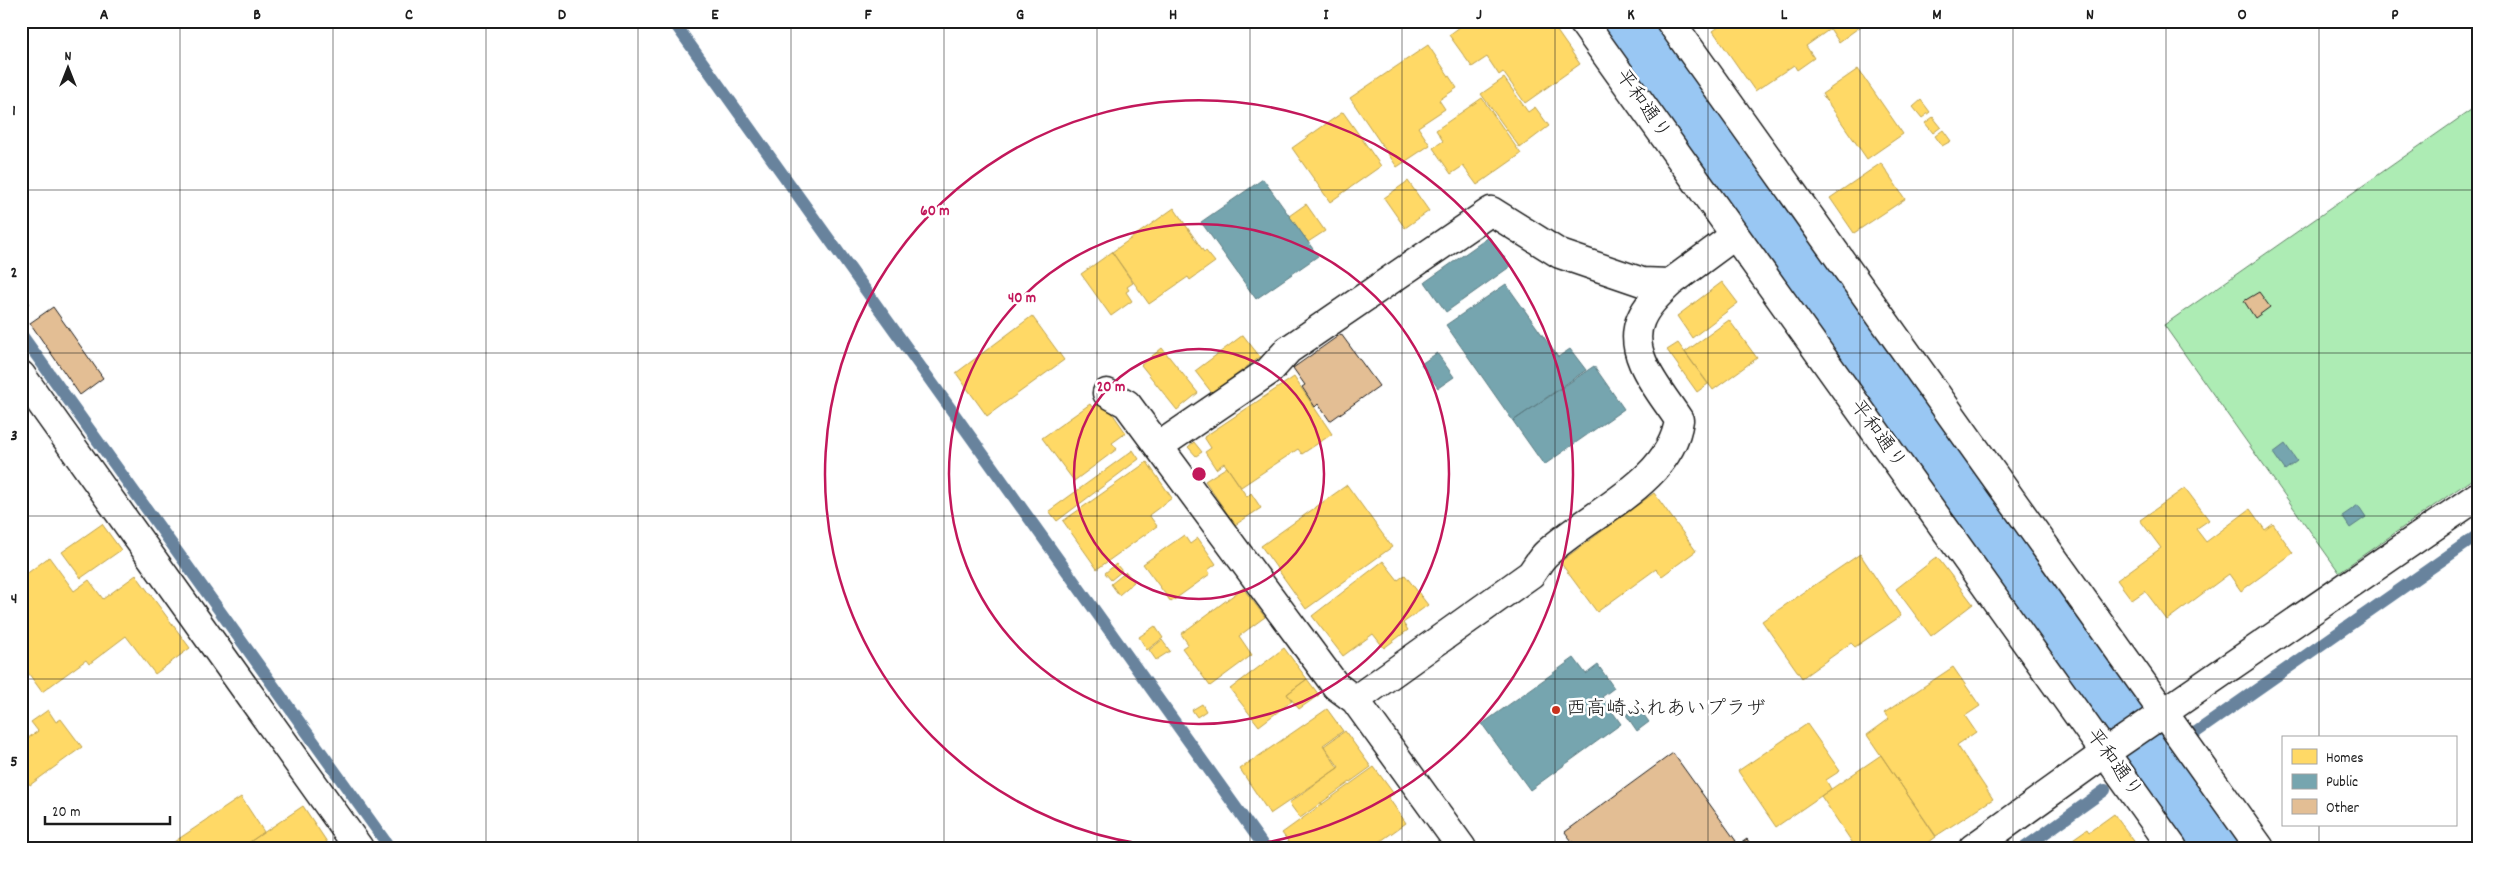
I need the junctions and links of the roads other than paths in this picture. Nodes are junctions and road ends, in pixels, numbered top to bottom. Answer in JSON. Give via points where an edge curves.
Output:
{"nodes":[{"id":1,"x":1582,"y":21,"type":"edge"},
{"id":2,"x":1670,"y":21,"type":"edge"},
{"id":3,"x":1735,"y":236,"type":"junction"},
{"id":4,"x":1670,"y":283,"type":"junction"},
{"id":5,"x":21,"y":375,"type":"edge"},
{"id":6,"x":1107,"y":393,"type":"dead end"},
{"id":7,"x":1160,"y":446,"type":"junction"},
{"id":8,"x":2478,"y":496,"type":"edge"},
{"id":9,"x":1355,"y":700,"type":"junction"},
{"id":10,"x":2172,"y":729,"type":"junction"},
{"id":11,"x":2111,"y":749,"type":"junction"},
{"id":12,"x":359,"y":848,"type":"edge"},
{"id":13,"x":1462,"y":848,"type":"edge"},
{"id":14,"x":1974,"y":848,"type":"edge"},
{"id":15,"x":2173,"y":848,"type":"edge"},
{"id":16,"x":2260,"y":848,"type":"edge"}],
"edges":[{"from":1,"to":3,"type":"street","name":"平和通り"},
{"from":2,"to":10,"type":"street"},
{"from":3,"to":4,"type":"street"},
{"from":3,"to":11,"type":"street","name":"平和通り"},
{"from":4,"to":7,"type":"street","via":[[1642,282],[1560,254],[1491,211],[1288,350],[1270,371]]},
{"from":4,"to":9,"type":"street","via":[[1640,320],[1637,341],[1641,362],[1679,420],[1677,438],[1663,457],[1639,485],[1546,553],[1531,574]]},
{"from":5,"to":12,"type":"street"},
{"from":6,"to":7,"type":"street","via":[[1127,404]]},
{"from":7,"to":9,"type":"street","via":[[1336,686]]},
{"from":8,"to":10,"type":"street"},
{"from":9,"to":13,"type":"street"},
{"from":10,"to":11,"type":"street"},
{"from":10,"to":16,"type":"street"},
{"from":11,"to":14,"type":"street"},
{"from":11,"to":15,"type":"street","name":"平和通り"}]}
